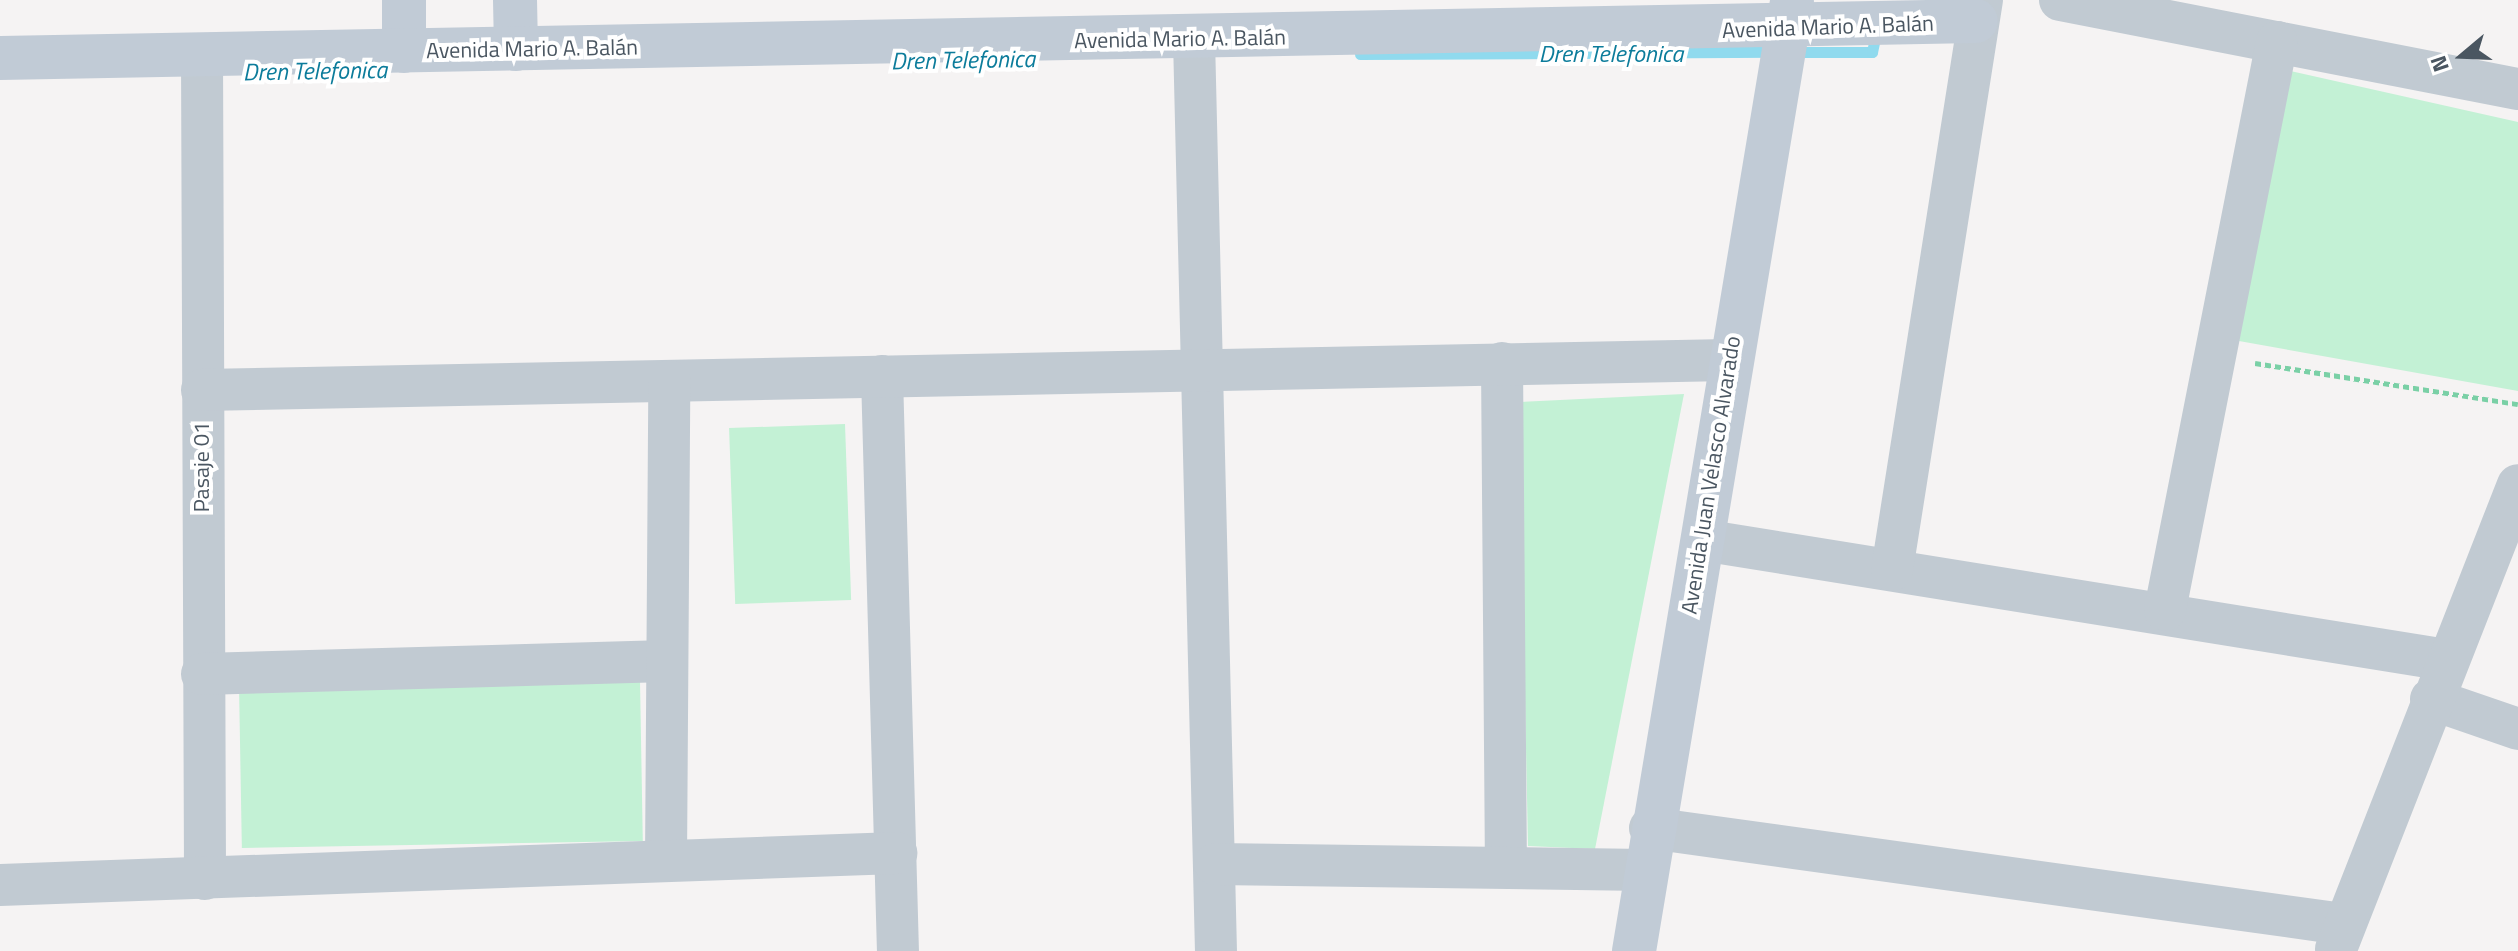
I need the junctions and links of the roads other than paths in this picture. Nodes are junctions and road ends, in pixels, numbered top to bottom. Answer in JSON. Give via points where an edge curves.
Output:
{"nodes":[{"id":1,"x":404,"y":0,"type":"edge"},
{"id":2,"x":515,"y":0,"type":"edge"},
{"id":3,"x":2060,"y":0,"type":"edge"},
{"id":4,"x":1979,"y":10,"type":"edge"},
{"id":5,"x":1790,"y":15,"type":"edge"},
{"id":6,"x":1194,"y":39,"type":"junction"},
{"id":7,"x":2277,"y":42,"type":"junction"},
{"id":8,"x":516,"y":49,"type":"junction"},
{"id":9,"x":404,"y":51,"type":"junction"},
{"id":10,"x":202,"y":54,"type":"junction"},
{"id":11,"x":0,"y":58,"type":"edge"},
{"id":12,"x":2518,"y":89,"type":"edge"},
{"id":13,"x":1729,"y":360,"type":"junction"},
{"id":14,"x":1502,"y":363,"type":"junction"},
{"id":15,"x":1203,"y":366,"type":"junction"},
{"id":16,"x":882,"y":376,"type":"junction"},
{"id":17,"x":669,"y":381,"type":"junction"},
{"id":18,"x":202,"y":390,"type":"junction"},
{"id":19,"x":2518,"y":485,"type":"edge"},
{"id":20,"x":1702,"y":540,"type":"junction"},
{"id":21,"x":1892,"y":570,"type":"junction"},
{"id":22,"x":2165,"y":610,"type":"junction"},
{"id":23,"x":2446,"y":660,"type":"junction"},
{"id":24,"x":667,"y":661,"type":"junction"},
{"id":25,"x":202,"y":674,"type":"junction"},
{"id":26,"x":2431,"y":699,"type":"junction"},
{"id":27,"x":2518,"y":729,"type":"edge"},
{"id":28,"x":1648,"y":849,"type":"junction"},
{"id":29,"x":896,"y":853,"type":"junction"},
{"id":30,"x":666,"y":861,"type":"junction"},
{"id":31,"x":1215,"y":864,"type":"junction"},
{"id":32,"x":1506,"y":867,"type":"junction"},
{"id":33,"x":205,"y":879,"type":"junction"},
{"id":34,"x":0,"y":885,"type":"edge"},
{"id":35,"x":2340,"y":937,"type":"edge"},
{"id":36,"x":898,"y":951,"type":"edge"},
{"id":37,"x":1216,"y":951,"type":"edge"},
{"id":38,"x":1634,"y":951,"type":"edge"}],
"edges":[{"from":1,"to":9,"type":"street"},
{"from":2,"to":8,"type":"street"},
{"from":3,"to":7,"type":"street"},
{"from":4,"to":5,"type":"street","name":"Avenida Mario A. Balán"},
{"from":4,"to":21,"type":"street"},
{"from":5,"to":6,"type":"street","name":"Avenida Mario A. Balán"},
{"from":5,"to":13,"type":"street","name":"Avenida Juan Velasco Alvarado"},
{"from":6,"to":8,"type":"street","name":"Avenida Mario A. Balán"},
{"from":6,"to":15,"type":"street"},
{"from":7,"to":12,"type":"street"},
{"from":7,"to":22,"type":"street"},
{"from":8,"to":9,"type":"street","name":"Avenida Mario A. Balán"},
{"from":9,"to":10,"type":"street","name":"Avenida Mario A. Balán"},
{"from":10,"to":11,"type":"street","name":"Avenida Mario A. Balán"},
{"from":10,"to":18,"type":"street","name":"Pasaje 01"},
{"from":13,"to":14,"type":"street"},
{"from":13,"to":20,"type":"street","name":"Avenida Juan Velasco Alvarado"},
{"from":14,"to":15,"type":"street"},
{"from":14,"to":32,"type":"street"},
{"from":15,"to":16,"type":"street"},
{"from":15,"to":31,"type":"street"},
{"from":16,"to":17,"type":"street"},
{"from":16,"to":29,"type":"street"},
{"from":17,"to":18,"type":"street"},
{"from":17,"to":24,"type":"street"},
{"from":18,"to":25,"type":"street","name":"Pasaje 01"},
{"from":19,"to":23,"type":"street"},
{"from":20,"to":21,"type":"street"},
{"from":20,"to":28,"type":"street","name":"Avenida Juan Velasco Alvarado"},
{"from":21,"to":22,"type":"street"},
{"from":22,"to":23,"type":"street"},
{"from":23,"to":26,"type":"street"},
{"from":24,"to":25,"type":"street"},
{"from":24,"to":30,"type":"street"},
{"from":25,"to":33,"type":"street","name":"Pasaje 01"},
{"from":26,"to":27,"type":"street"},
{"from":26,"to":35,"type":"street"},
{"from":28,"to":32,"type":"street"},
{"from":28,"to":35,"type":"street"},
{"from":28,"to":38,"type":"street","name":"Avenida Juan Velasco Alvarado"},
{"from":29,"to":30,"type":"street"},
{"from":29,"to":36,"type":"street"},
{"from":30,"to":33,"type":"street"},
{"from":31,"to":32,"type":"street"},
{"from":31,"to":37,"type":"street"},
{"from":33,"to":34,"type":"street"}]}
